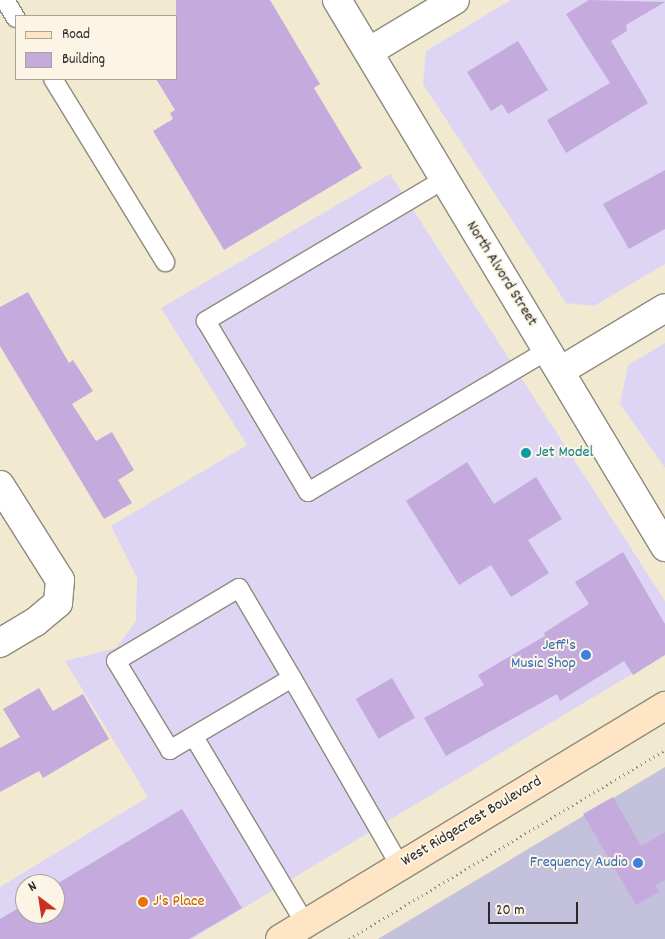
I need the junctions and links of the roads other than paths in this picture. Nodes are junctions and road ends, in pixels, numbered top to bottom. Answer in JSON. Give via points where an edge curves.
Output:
{"nodes":[{"id":1,"x":5,"y":0,"type":"edge"},
{"id":2,"x":337,"y":0,"type":"edge"},
{"id":3,"x":455,"y":0,"type":"edge"},
{"id":4,"x":15,"y":16,"type":"edge"},
{"id":5,"x":370,"y":51,"type":"junction"},
{"id":6,"x":54,"y":80,"type":"edge"},
{"id":7,"x":443,"y":180,"type":"junction"},
{"id":8,"x":165,"y":262,"type":"dead end"},
{"id":9,"x":665,"y":308,"type":"edge"},
{"id":10,"x":554,"y":361,"type":"junction"},
{"id":11,"x":0,"y":485,"type":"edge"},
{"id":12,"x":665,"y":547,"type":"edge"},
{"id":13,"x":0,"y":643,"type":"edge"},
{"id":14,"x":292,"y":678,"type":"junction"},
{"id":15,"x":665,"y":706,"type":"edge"},
{"id":16,"x":194,"y":736,"type":"junction"},
{"id":17,"x":400,"y":866,"type":"junction"},
{"id":18,"x":305,"y":923,"type":"junction"},
{"id":19,"x":280,"y":939,"type":"edge"}],
"edges":[{"from":1,"to":4,"type":"lane"},
{"from":2,"to":5,"type":"street","name":"North Alvord Street"},
{"from":3,"to":5,"type":"street"},
{"from":5,"to":7,"type":"street","name":"North Alvord Street"},
{"from":6,"to":8,"type":"lane"},
{"from":7,"to":10,"type":"street","name":"North Alvord Street"},
{"from":7,"to":10,"type":"lane","via":[[206,321],[308,492]]},
{"from":9,"to":10,"type":"street"},
{"from":10,"to":12,"type":"street","name":"North Alvord Street"},
{"from":11,"to":13,"type":"street","via":[[60,580],[58,603],[35,622]]},
{"from":14,"to":16,"type":"lane"},
{"from":14,"to":16,"type":"lane","via":[[239,588],[116,661],[170,750]]},
{"from":14,"to":17,"type":"lane"},
{"from":15,"to":17,"type":"main road","name":"West Ridgecrest Boulevard"},
{"from":16,"to":18,"type":"lane"},
{"from":17,"to":18,"type":"main road","name":"West Ridgecrest Boulevard"},
{"from":18,"to":19,"type":"main road","name":"West Ridgecrest Boulevard"}]}
